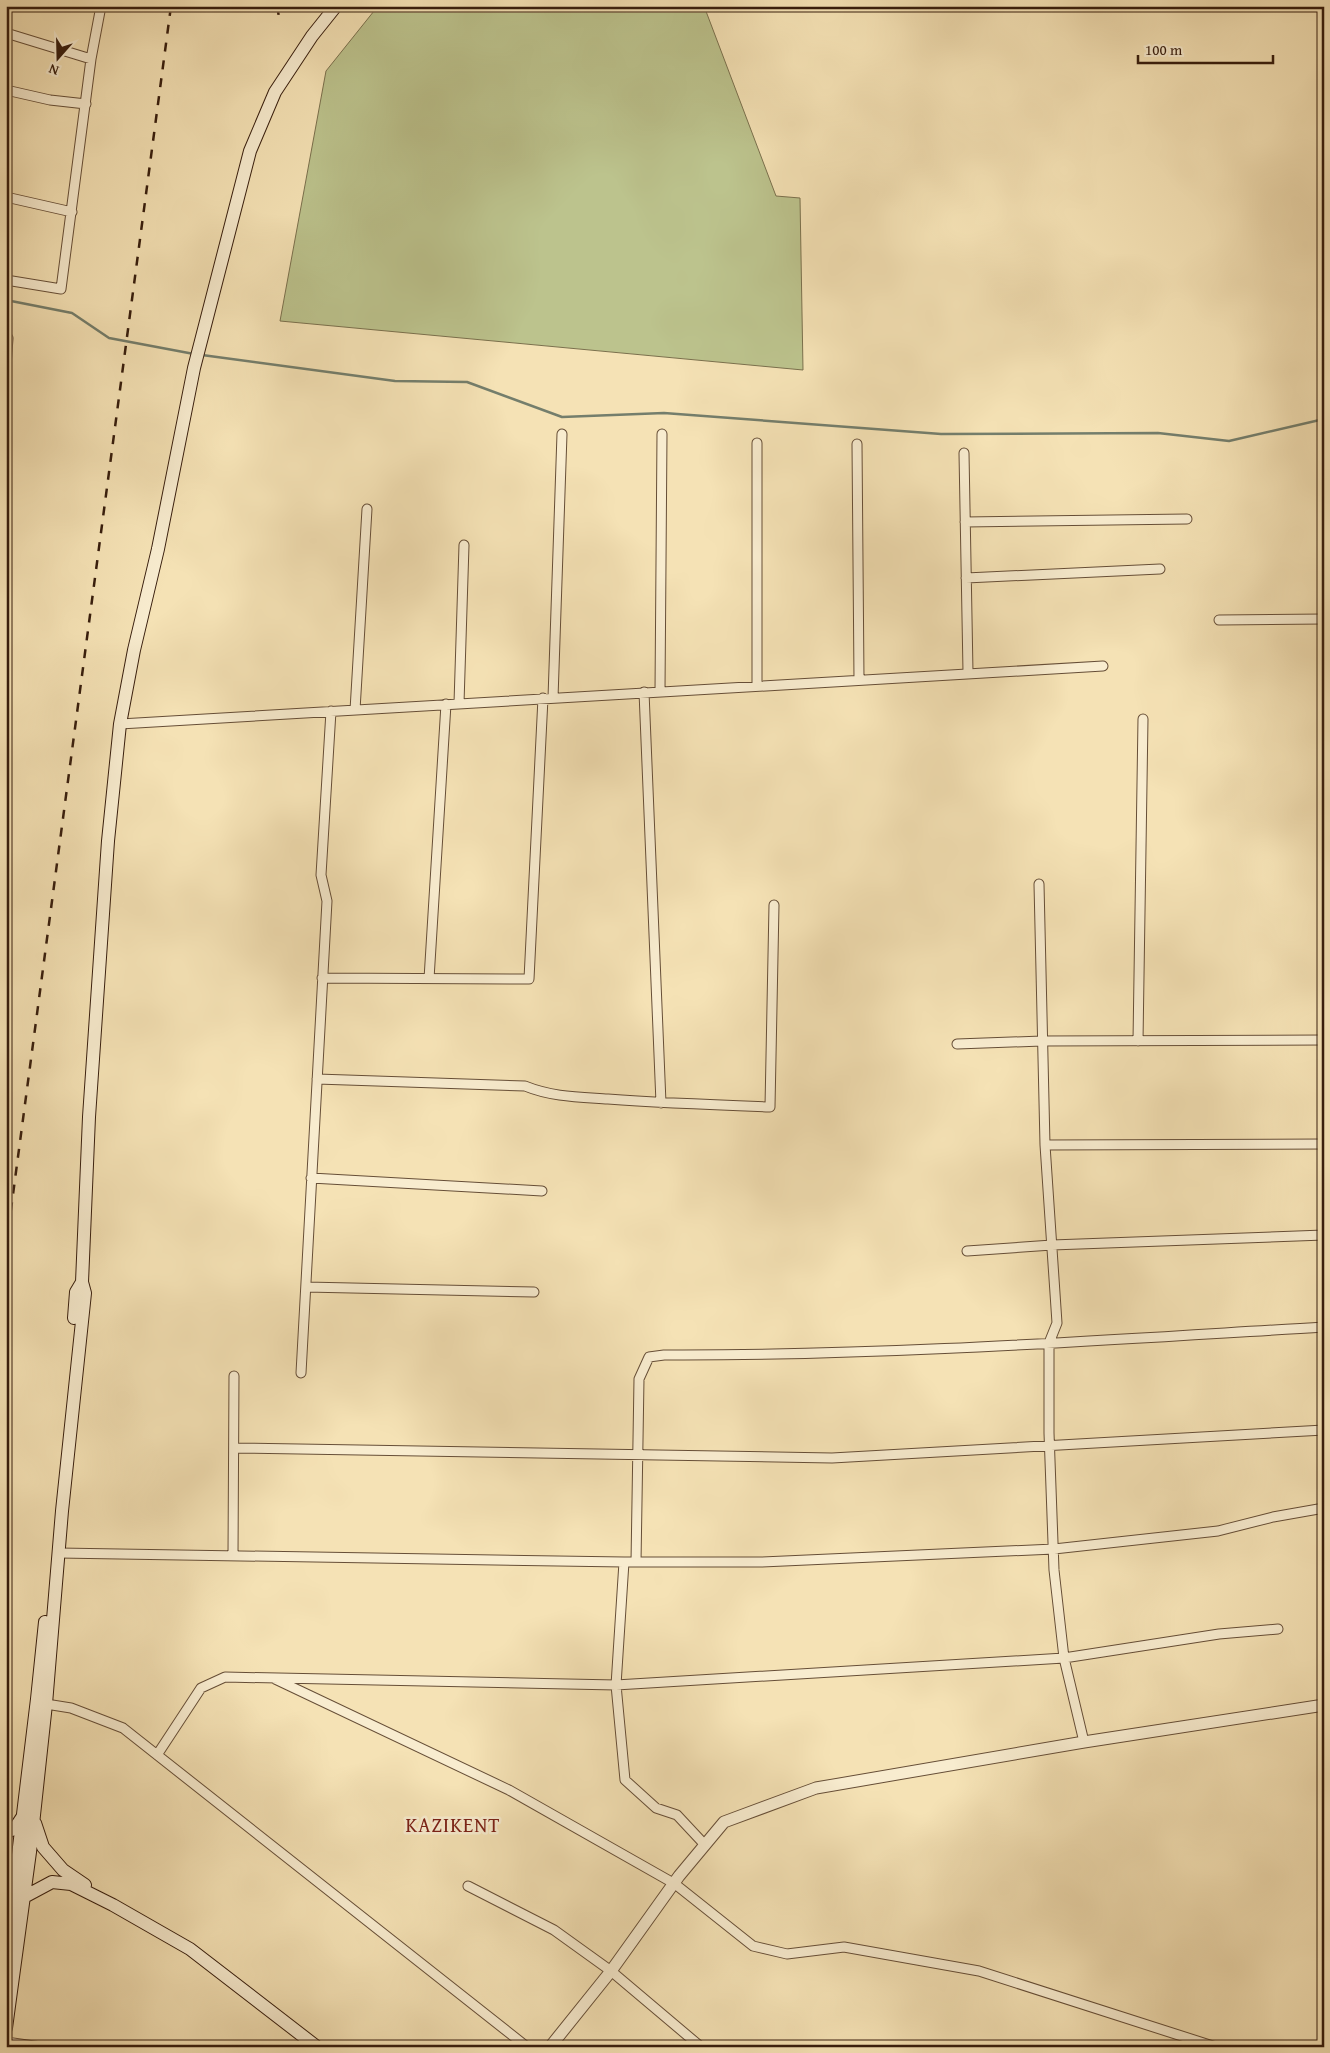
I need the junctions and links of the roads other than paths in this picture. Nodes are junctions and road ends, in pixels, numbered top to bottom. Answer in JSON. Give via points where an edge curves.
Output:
{"nodes":[{"id":1,"x":101,"y":6,"type":"edge"},
{"id":2,"x":336,"y":6,"type":"edge"},
{"id":3,"x":6,"y":33,"type":"edge"},
{"id":4,"x":91,"y":59,"type":"junction"},
{"id":5,"x":6,"y":90,"type":"edge"},
{"id":6,"x":86,"y":104,"type":"junction"},
{"id":7,"x":6,"y":196,"type":"edge"},
{"id":8,"x":72,"y":212,"type":"junction"},
{"id":9,"x":6,"y":280,"type":"edge"},
{"id":10,"x":7,"y":336,"type":"edge"},
{"id":11,"x":6,"y":366,"type":"edge"},
{"id":12,"x":562,"y":434,"type":"dead end"},
{"id":13,"x":662,"y":434,"type":"dead end"},
{"id":14,"x":757,"y":443,"type":"dead end"},
{"id":15,"x":857,"y":444,"type":"dead end"},
{"id":16,"x":964,"y":453,"type":"dead end"},
{"id":17,"x":367,"y":509,"type":"dead end"},
{"id":18,"x":1187,"y":519,"type":"dead end"},
{"id":19,"x":965,"y":522,"type":"junction"},
{"id":20,"x":464,"y":545,"type":"dead end"},
{"id":21,"x":1160,"y":569,"type":"dead end"},
{"id":22,"x":966,"y":578,"type":"junction"},
{"id":23,"x":1324,"y":619,"type":"edge"},
{"id":24,"x":1219,"y":620,"type":"dead end"},
{"id":25,"x":1103,"y":666,"type":"dead end"},
{"id":26,"x":968,"y":672,"type":"junction"},
{"id":27,"x":860,"y":679,"type":"junction"},
{"id":28,"x":757,"y":685,"type":"junction"},
{"id":29,"x":660,"y":691,"type":"junction"},
{"id":30,"x":644,"y":692,"type":"junction"},
{"id":31,"x":548,"y":698,"type":"junction"},
{"id":32,"x":459,"y":703,"type":"junction"},
{"id":33,"x":446,"y":704,"type":"junction"},
{"id":34,"x":355,"y":710,"type":"junction"},
{"id":35,"x":331,"y":711,"type":"junction"},
{"id":36,"x":1143,"y":718,"type":"dead end"},
{"id":37,"x":120,"y":724,"type":"junction"},
{"id":38,"x":1039,"y":884,"type":"dead end"},
{"id":39,"x":774,"y":905,"type":"dead end"},
{"id":40,"x":322,"y":978,"type":"junction"},
{"id":41,"x":428,"y":979,"type":"junction"},
{"id":42,"x":1324,"y":1040,"type":"edge"},
{"id":43,"x":1042,"y":1041,"type":"junction"},
{"id":44,"x":1138,"y":1041,"type":"junction"},
{"id":45,"x":957,"y":1044,"type":"dead end"},
{"id":46,"x":316,"y":1079,"type":"junction"},
{"id":47,"x":661,"y":1103,"type":"junction"},
{"id":48,"x":1045,"y":1144,"type":"junction"},
{"id":49,"x":1324,"y":1144,"type":"edge"},
{"id":50,"x":311,"y":1178,"type":"junction"},
{"id":51,"x":542,"y":1191,"type":"dead end"},
{"id":52,"x":1324,"y":1235,"type":"edge"},
{"id":53,"x":1052,"y":1245,"type":"junction"},
{"id":54,"x":967,"y":1252,"type":"dead end"},
{"id":55,"x":82,"y":1282,"type":"junction"},
{"id":56,"x":306,"y":1287,"type":"junction"},
{"id":57,"x":534,"y":1292,"type":"dead end"},
{"id":58,"x":1324,"y":1327,"type":"edge"},
{"id":59,"x":1049,"y":1343,"type":"junction"},
{"id":60,"x":301,"y":1373,"type":"dead end"},
{"id":61,"x":234,"y":1376,"type":"dead end"},
{"id":62,"x":1324,"y":1430,"type":"edge"},
{"id":63,"x":1049,"y":1444,"type":"junction"},
{"id":64,"x":234,"y":1448,"type":"junction"},
{"id":65,"x":638,"y":1455,"type":"junction"},
{"id":66,"x":1324,"y":1508,"type":"edge"},
{"id":67,"x":1054,"y":1549,"type":"junction"},
{"id":68,"x":59,"y":1553,"type":"junction"},
{"id":69,"x":233,"y":1556,"type":"junction"},
{"id":70,"x":624,"y":1562,"type":"junction"},
{"id":71,"x":636,"y":1562,"type":"junction"},
{"id":72,"x":1278,"y":1629,"type":"dead end"},
{"id":73,"x":1064,"y":1658,"type":"junction"},
{"id":74,"x":272,"y":1677,"type":"junction"},
{"id":75,"x":616,"y":1685,"type":"junction"},
{"id":76,"x":46,"y":1704,"type":"junction"},
{"id":77,"x":1324,"y":1705,"type":"edge"},
{"id":78,"x":1084,"y":1742,"type":"junction"},
{"id":79,"x":158,"y":1755,"type":"junction"},
{"id":80,"x":29,"y":1818,"type":"junction"},
{"id":81,"x":6,"y":1833,"type":"edge"},
{"id":82,"x":705,"y":1845,"type":"junction"},
{"id":83,"x":6,"y":1864,"type":"edge"},
{"id":84,"x":16,"y":1882,"type":"junction"},
{"id":85,"x":675,"y":1884,"type":"junction"},
{"id":86,"x":468,"y":1886,"type":"dead end"},
{"id":87,"x":24,"y":1897,"type":"junction"},
{"id":88,"x":113,"y":1905,"type":"junction"},
{"id":89,"x":6,"y":1954,"type":"edge"},
{"id":90,"x":611,"y":1971,"type":"junction"},
{"id":91,"x":6,"y":2028,"type":"edge"},
{"id":92,"x":6,"y":2042,"type":"edge"},
{"id":93,"x":1212,"y":2046,"type":"edge"},
{"id":94,"x":42,"y":2047,"type":"edge"},
{"id":95,"x":317,"y":2047,"type":"edge"},
{"id":96,"x":526,"y":2047,"type":"edge"},
{"id":97,"x":550,"y":2047,"type":"edge"},
{"id":98,"x":701,"y":2047,"type":"edge"}],
"edges":[{"from":1,"to":4,"type":"street"},
{"from":2,"to":37,"type":"main road","via":[[275,92],[250,151],[194,368]]},
{"from":3,"to":4,"type":"street"},
{"from":4,"to":6,"type":"street"},
{"from":5,"to":6,"type":"street"},
{"from":6,"to":8,"type":"street"},
{"from":7,"to":8,"type":"street"},
{"from":8,"to":9,"type":"street","via":[[61,289]]},
{"from":10,"to":11,"type":"street"},
{"from":12,"to":31,"type":"street"},
{"from":13,"to":29,"type":"street"},
{"from":14,"to":28,"type":"street"},
{"from":15,"to":27,"type":"street"},
{"from":16,"to":19,"type":"street"},
{"from":17,"to":34,"type":"street"},
{"from":18,"to":19,"type":"street"},
{"from":19,"to":22,"type":"street"},
{"from":20,"to":32,"type":"street"},
{"from":21,"to":22,"type":"street"},
{"from":22,"to":26,"type":"street"},
{"from":23,"to":24,"type":"street"},
{"from":25,"to":26,"type":"street"},
{"from":26,"to":27,"type":"street"},
{"from":27,"to":28,"type":"street"},
{"from":28,"to":29,"type":"street"},
{"from":29,"to":30,"type":"street"},
{"from":30,"to":31,"type":"street"},
{"from":30,"to":47,"type":"street"},
{"from":31,"to":32,"type":"street"},
{"from":31,"to":41,"type":"street","via":[[529,979]]},
{"from":32,"to":33,"type":"street"},
{"from":33,"to":34,"type":"street"},
{"from":33,"to":41,"type":"street"},
{"from":34,"to":35,"type":"street"},
{"from":35,"to":37,"type":"street"},
{"from":35,"to":40,"type":"street","via":[[321,874],[327,901]]},
{"from":36,"to":44,"type":"street"},
{"from":37,"to":55,"type":"main road","via":[[108,841]]},
{"from":38,"to":43,"type":"street"},
{"from":39,"to":47,"type":"street","via":[[770,1106]]},
{"from":40,"to":41,"type":"street"},
{"from":40,"to":46,"type":"street"},
{"from":42,"to":44,"type":"street"},
{"from":43,"to":44,"type":"street"},
{"from":43,"to":45,"type":"street"},
{"from":43,"to":48,"type":"street"},
{"from":46,"to":47,"type":"street","via":[[525,1086],[542,1093]]},
{"from":46,"to":50,"type":"street"},
{"from":48,"to":49,"type":"street"},
{"from":48,"to":53,"type":"street"},
{"from":50,"to":51,"type":"street"},
{"from":50,"to":56,"type":"street"},
{"from":52,"to":53,"type":"street"},
{"from":53,"to":54,"type":"street"},
{"from":53,"to":59,"type":"street","via":[[1057,1324]]},
{"from":55,"to":68,"type":"main road","via":[[85,1293]]},
{"from":55,"to":80,"type":"main road","via":[[76,1292],[37,1699]]},
{"from":56,"to":57,"type":"street"},
{"from":56,"to":60,"type":"street"},
{"from":58,"to":59,"type":"street"},
{"from":59,"to":63,"type":"street"},
{"from":59,"to":65,"type":"street","via":[[776,1356],[650,1356],[639,1379]]},
{"from":61,"to":64,"type":"street"},
{"from":62,"to":63,"type":"street"},
{"from":63,"to":65,"type":"street","via":[[832,1458]]},
{"from":63,"to":67,"type":"street"},
{"from":64,"to":65,"type":"street"},
{"from":64,"to":69,"type":"street"},
{"from":65,"to":71,"type":"street"},
{"from":66,"to":67,"type":"street","via":[[1218,1531]]},
{"from":67,"to":71,"type":"street","via":[[762,1562]]},
{"from":67,"to":73,"type":"street"},
{"from":68,"to":69,"type":"street"},
{"from":68,"to":76,"type":"main road"},
{"from":69,"to":70,"type":"street"},
{"from":70,"to":71,"type":"street"},
{"from":70,"to":75,"type":"street"},
{"from":72,"to":73,"type":"street","via":[[1220,1634]]},
{"from":73,"to":75,"type":"street"},
{"from":73,"to":78,"type":"street"},
{"from":74,"to":75,"type":"street"},
{"from":74,"to":79,"type":"street","via":[[224,1677],[201,1688]]},
{"from":74,"to":85,"type":"street","via":[[509,1790]]},
{"from":75,"to":82,"type":"street","via":[[625,1780],[656,1808],[677,1815]]},
{"from":76,"to":79,"type":"street","via":[[71,1708],[123,1728]]},
{"from":76,"to":80,"type":"main road"},
{"from":77,"to":78,"type":"street"},
{"from":78,"to":82,"type":"street","via":[[816,1788],[724,1822]]},
{"from":79,"to":96,"type":"street"},
{"from":80,"to":81,"type":"main road"},
{"from":80,"to":84,"type":"main road"},
{"from":80,"to":87,"type":"main road"},
{"from":80,"to":88,"type":"main road","via":[[43,1847],[63,1870]]},
{"from":82,"to":85,"type":"street"},
{"from":83,"to":84,"type":"main road"},
{"from":84,"to":89,"type":"main road"},
{"from":85,"to":90,"type":"street"},
{"from":85,"to":93,"type":"street","via":[[753,1946],[787,1954],[844,1947],[979,1971]]},
{"from":86,"to":90,"type":"street","via":[[554,1930]]},
{"from":87,"to":88,"type":"main road","via":[[52,1882],[71,1884]]},
{"from":87,"to":91,"type":"main road"},
{"from":88,"to":95,"type":"main road","via":[[190,1949]]},
{"from":90,"to":97,"type":"street"},
{"from":90,"to":98,"type":"street"},
{"from":92,"to":94,"type":"street"}]}
